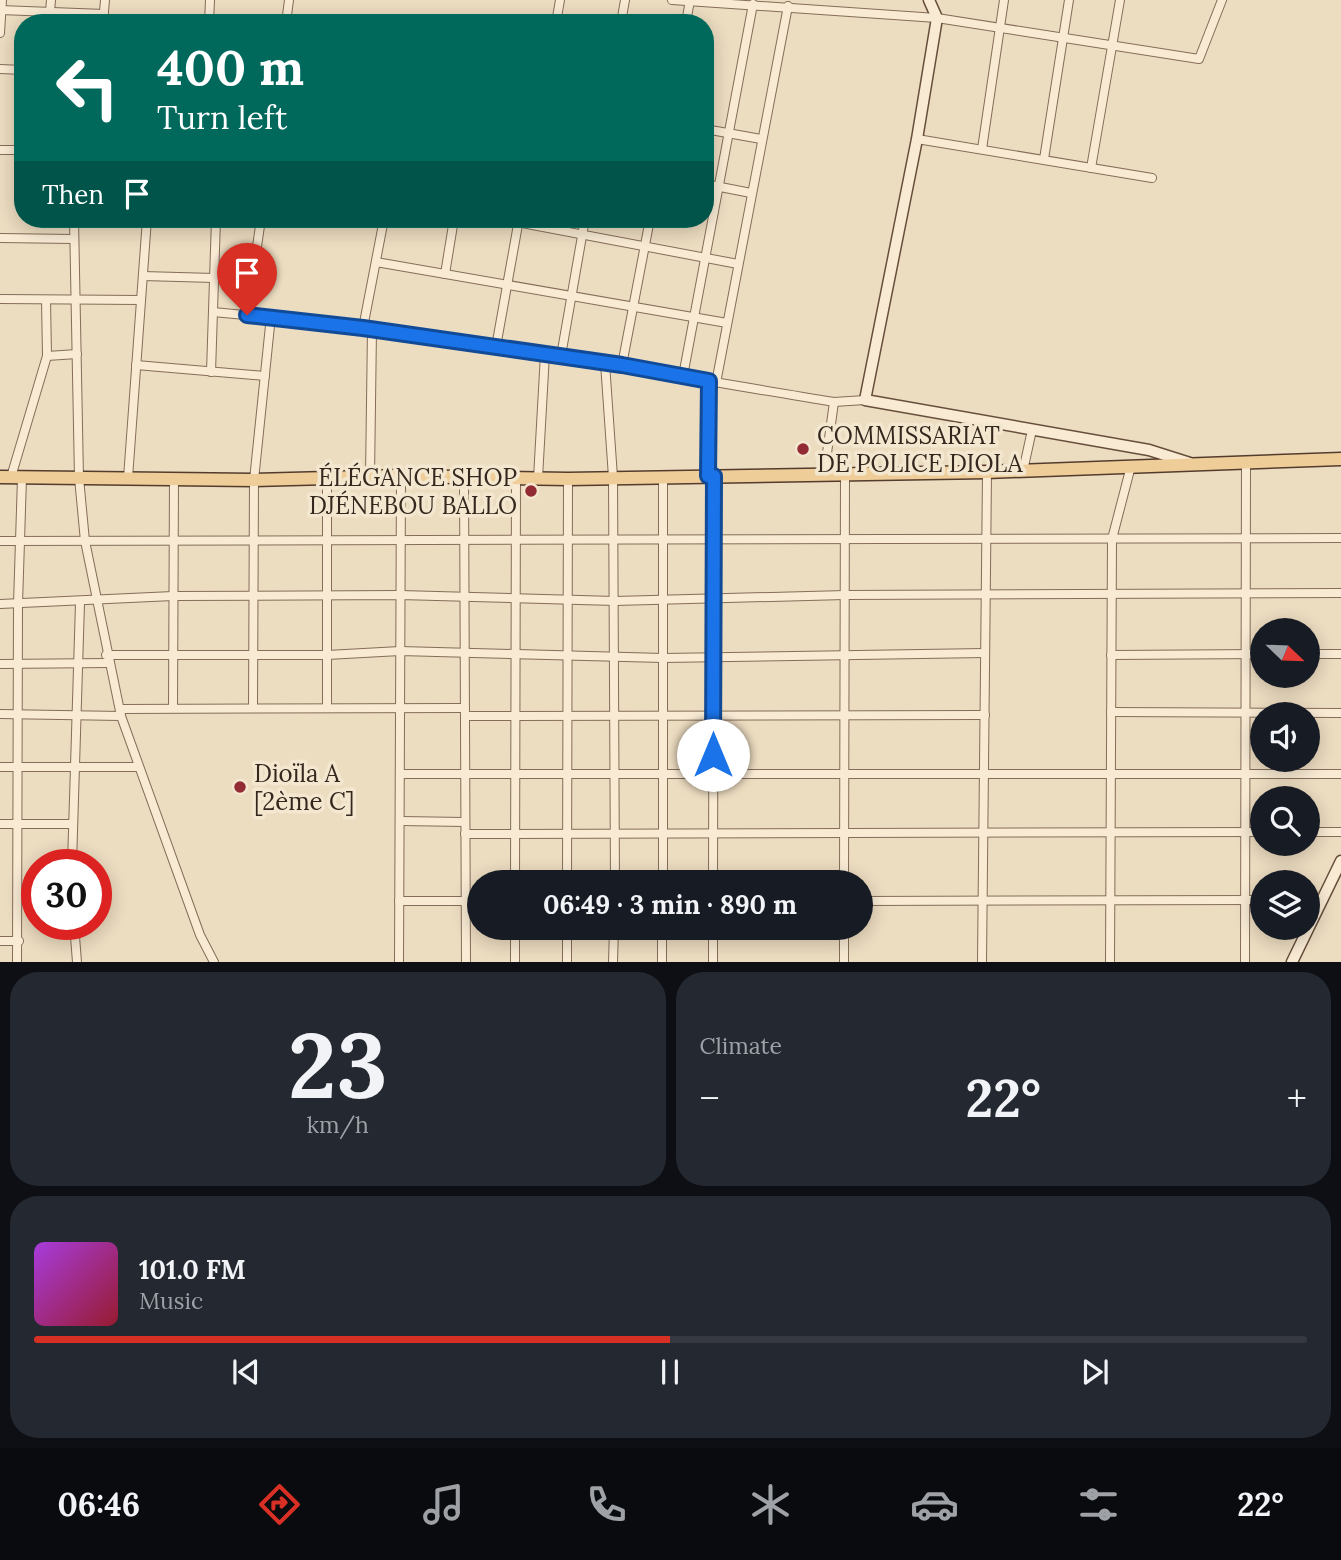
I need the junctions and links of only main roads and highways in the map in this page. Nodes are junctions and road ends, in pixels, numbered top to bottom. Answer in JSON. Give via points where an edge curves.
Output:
{"nodes":[{"id":1,"x":1341,"y":458,"type":"edge"},
{"id":2,"x":11,"y":478,"type":"edge"}],
"edges":[{"from":1,"to":2,"type":"main road","via":[[845,475]]}]}
